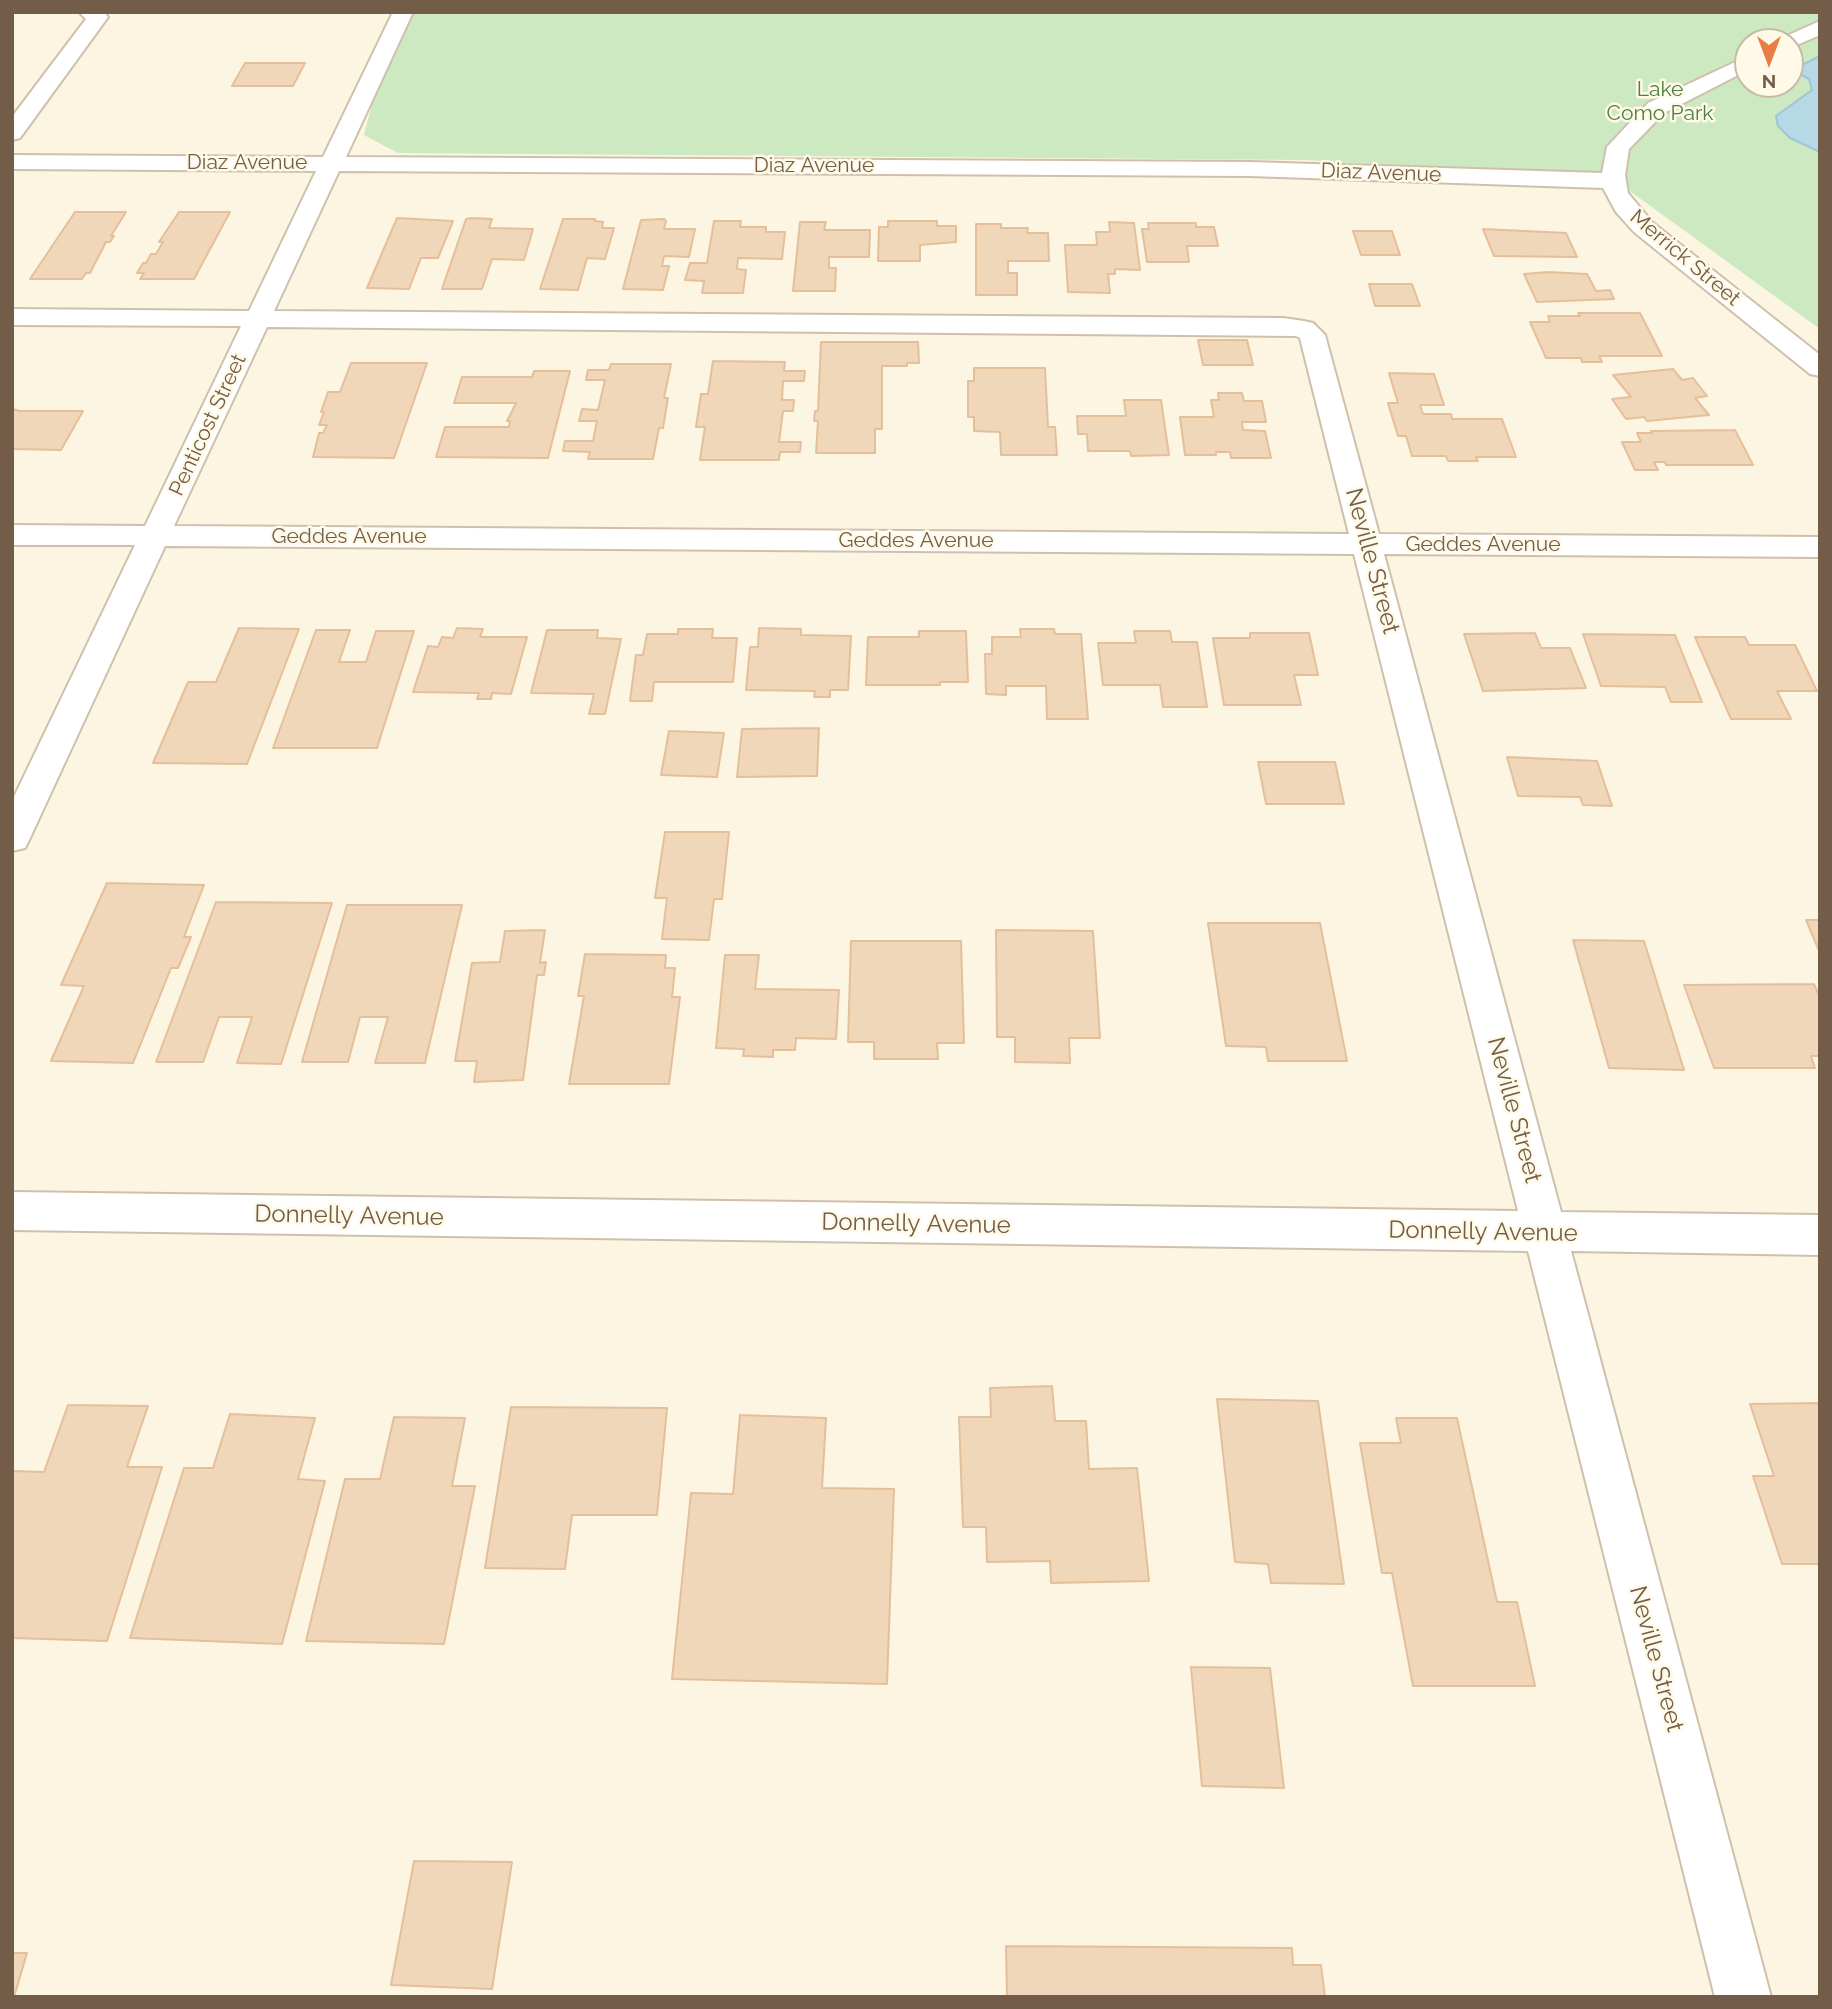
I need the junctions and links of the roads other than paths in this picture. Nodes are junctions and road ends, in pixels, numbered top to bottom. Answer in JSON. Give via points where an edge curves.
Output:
{"nodes":[{"id":1,"x":89,"y":12,"type":"edge"},
{"id":2,"x":403,"y":12,"type":"edge"},
{"id":3,"x":1820,"y":27,"type":"edge"},
{"id":4,"x":1804,"y":35,"type":"edge"},
{"id":5,"x":1734,"y":69,"type":"edge"},
{"id":6,"x":12,"y":133,"type":"edge"},
{"id":7,"x":12,"y":162,"type":"edge"},
{"id":8,"x":332,"y":163,"type":"junction"},
{"id":9,"x":1616,"y":181,"type":"junction"},
{"id":10,"x":12,"y":317,"type":"edge"},
{"id":11,"x":258,"y":320,"type":"junction"},
{"id":12,"x":1820,"y":368,"type":"edge"},
{"id":13,"x":12,"y":535,"type":"edge"},
{"id":14,"x":155,"y":536,"type":"junction"},
{"id":15,"x":1367,"y":544,"type":"junction"},
{"id":16,"x":1820,"y":547,"type":"edge"},
{"id":17,"x":12,"y":838,"type":"edge"},
{"id":18,"x":12,"y":1210,"type":"edge"},
{"id":19,"x":1546,"y":1233,"type":"junction"},
{"id":20,"x":1820,"y":1235,"type":"edge"},
{"id":21,"x":1743,"y":1997,"type":"edge"}],
"edges":[{"from":1,"to":6,"type":"street","via":[[98,17]]},
{"from":2,"to":8,"type":"street","name":"Penticost Street"},
{"from":3,"to":4,"type":"street"},
{"from":5,"to":9,"type":"street","name":"Merrick Street","via":[[1656,108],[1618,147]]},
{"from":7,"to":8,"type":"street","name":"Diaz Avenue"},
{"from":8,"to":9,"type":"street","name":"Diaz Avenue","via":[[1250,169]]},
{"from":8,"to":11,"type":"street","name":"Penticost Street"},
{"from":9,"to":12,"type":"street","name":"Merrick Street","via":[[1616,193],[1624,207],[1643,227]]},
{"from":10,"to":11,"type":"street"},
{"from":11,"to":14,"type":"street","name":"Penticost Street"},
{"from":11,"to":15,"type":"street","name":"Neville Street","via":[[1304,329],[1316,346]]},
{"from":13,"to":14,"type":"street","name":"Geddes Avenue"},
{"from":14,"to":15,"type":"street","name":"Geddes Avenue"},
{"from":14,"to":17,"type":"street","name":"Penticost Street"},
{"from":15,"to":16,"type":"street","name":"Geddes Avenue"},
{"from":15,"to":19,"type":"street","name":"Neville Street"},
{"from":18,"to":19,"type":"street","name":"Donnelly Avenue"},
{"from":19,"to":20,"type":"street","name":"Donnelly Avenue"},
{"from":19,"to":21,"type":"street","name":"Neville Street"}]}
